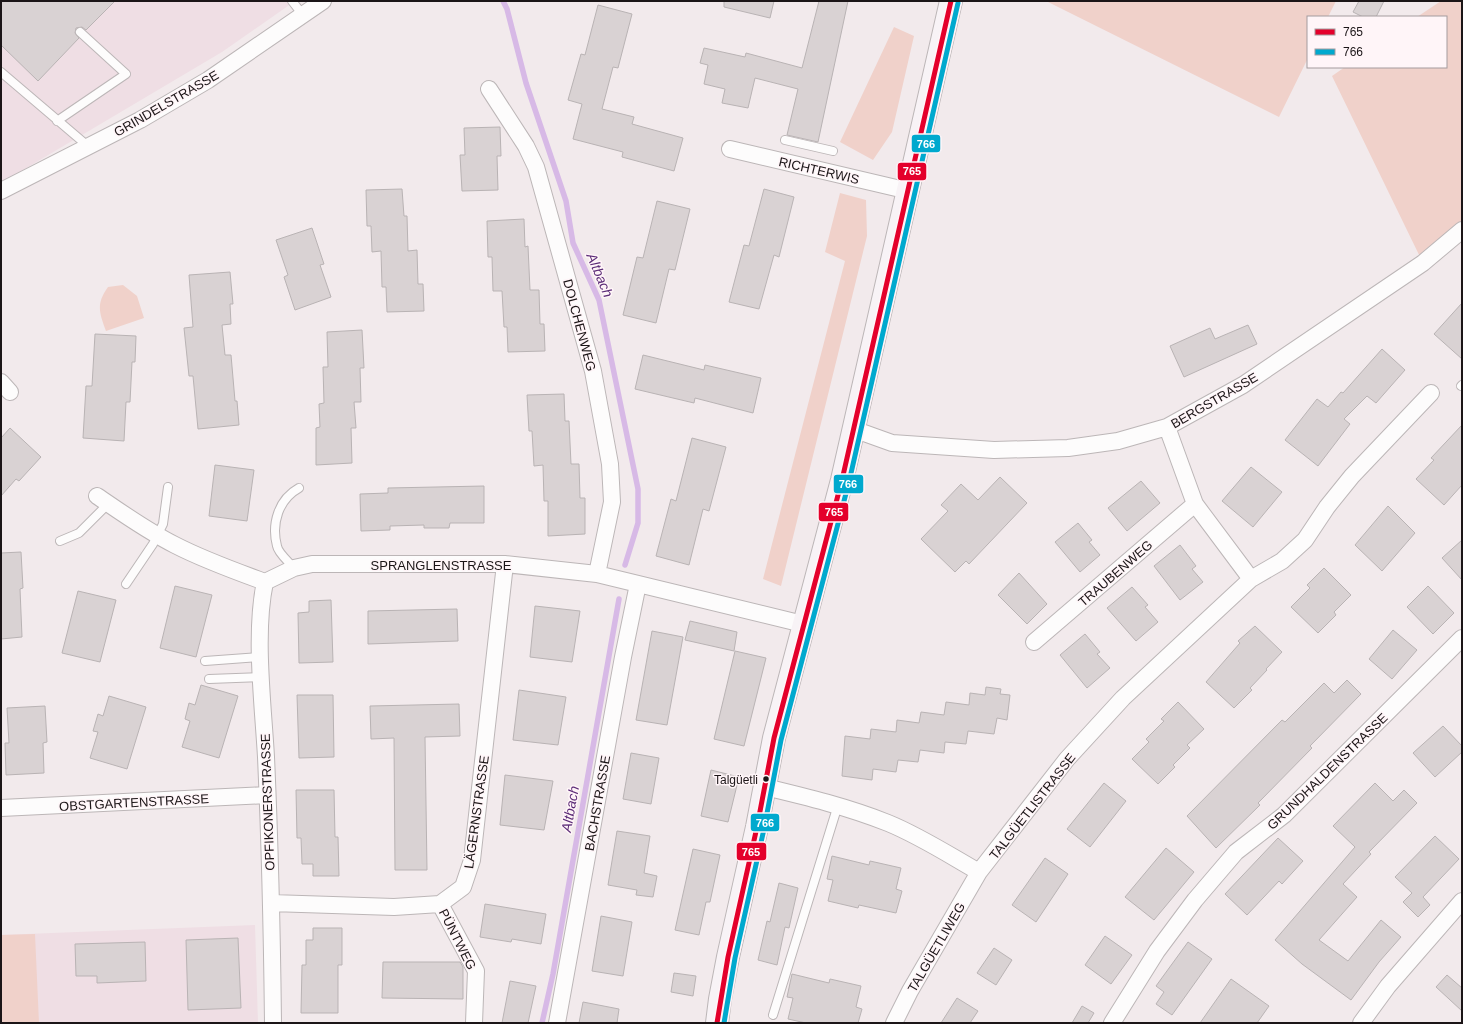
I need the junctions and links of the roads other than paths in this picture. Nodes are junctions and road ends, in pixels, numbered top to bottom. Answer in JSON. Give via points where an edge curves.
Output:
{"nodes":[{"id":1,"x":292,"y":1,"type":"edge"},
{"id":2,"x":324,"y":1,"type":"edge"},
{"id":3,"x":951,"y":1,"type":"edge"},
{"id":4,"x":303,"y":15,"type":"junction"},
{"id":5,"x":80,"y":32,"type":"dead end"},
{"id":6,"x":1,"y":72,"type":"edge"},
{"id":7,"x":489,"y":90,"type":"dead end"},
{"id":8,"x":58,"y":121,"type":"junction"},
{"id":9,"x":785,"y":140,"type":"dead end"},
{"id":10,"x":89,"y":147,"type":"junction"},
{"id":11,"x":730,"y":149,"type":"dead end"},
{"id":12,"x":833,"y":151,"type":"dead end"},
{"id":13,"x":1,"y":191,"type":"edge"},
{"id":14,"x":909,"y":191,"type":"junction"},
{"id":15,"x":1462,"y":230,"type":"edge"},
{"id":16,"x":1431,"y":393,"type":"dead end"},
{"id":17,"x":1167,"y":427,"type":"junction"},
{"id":18,"x":852,"y":429,"type":"junction"},
{"id":19,"x":168,"y":487,"type":"dead end"},
{"id":20,"x":299,"y":488,"type":"dead end"},
{"id":21,"x":102,"y":500,"type":"joint"},
{"id":22,"x":1196,"y":504,"type":"junction"},
{"id":23,"x":157,"y":536,"type":"junction"},
{"id":24,"x":60,"y":541,"type":"dead end"},
{"id":25,"x":505,"y":564,"type":"junction"},
{"id":26,"x":294,"y":568,"type":"junction"},
{"id":27,"x":597,"y":574,"type":"junction"},
{"id":28,"x":1251,"y":579,"type":"junction"},
{"id":29,"x":266,"y":582,"type":"junction"},
{"id":30,"x":126,"y":584,"type":"dead end"},
{"id":31,"x":638,"y":584,"type":"junction"},
{"id":32,"x":803,"y":624,"type":"junction"},
{"id":33,"x":1462,"y":638,"type":"edge"},
{"id":34,"x":1034,"y":642,"type":"dead end"},
{"id":35,"x":261,"y":657,"type":"junction"},
{"id":36,"x":205,"y":661,"type":"dead end"},
{"id":37,"x":262,"y":677,"type":"junction"},
{"id":38,"x":209,"y":679,"type":"dead end"},
{"id":39,"x":765,"y":787,"type":"junction"},
{"id":40,"x":267,"y":795,"type":"junction"},
{"id":41,"x":838,"y":805,"type":"junction"},
{"id":42,"x":1,"y":808,"type":"edge"},
{"id":43,"x":979,"y":872,"type":"junction"},
{"id":44,"x":1462,"y":901,"type":"edge"},
{"id":45,"x":272,"y":903,"type":"junction"},
{"id":46,"x":440,"y":904,"type":"junction"},
{"id":47,"x":773,"y":1015,"type":"dead end"},
{"id":48,"x":273,"y":1023,"type":"edge"},
{"id":49,"x":474,"y":1023,"type":"edge"},
{"id":50,"x":557,"y":1023,"type":"edge"},
{"id":51,"x":718,"y":1023,"type":"edge"},
{"id":52,"x":894,"y":1023,"type":"edge"},
{"id":53,"x":1112,"y":1023,"type":"edge"},
{"id":54,"x":1361,"y":1023,"type":"edge"}],
"edges":[{"from":1,"to":4,"type":"lane"},
{"from":2,"to":4,"type":"street","name":"GRINDELSTRASSE"},
{"from":3,"to":14,"type":"main road"},
{"from":4,"to":10,"type":"street","name":"GRINDELSTRASSE","via":[[208,80]]},
{"from":5,"to":8,"type":"lane","via":[[126,74]]},
{"from":6,"to":8,"type":"lane"},
{"from":7,"to":27,"type":"street","name":"DOLCHENWEG","via":[[526,146],[536,167],[593,371],[610,464],[612,491],[610,514]]},
{"from":8,"to":10,"type":"lane"},
{"from":9,"to":12,"type":"lane"},
{"from":10,"to":13,"type":"street","name":"GRINDELSTRASSE"},
{"from":11,"to":14,"type":"street","name":"RICHTERWIS"},
{"from":14,"to":18,"type":"main road"},
{"from":15,"to":17,"type":"street","name":"BERGSTRASSE","via":[[1423,263],[1243,385]]},
{"from":16,"to":28,"type":"street","name":"TALGÜETLISTRASSE","via":[[1352,476],[1305,540],[1282,561]]},
{"from":17,"to":18,"type":"street","name":"BERGSTRASSE","via":[[1118,441],[1068,448],[994,450],[892,443]]},
{"from":17,"to":22,"type":"street"},
{"from":18,"to":32,"type":"main road","via":[[842,480]]},
{"from":19,"to":23,"type":"lane","via":[[163,524]]},
{"from":20,"to":26,"type":"lane","via":[[289,494],[282,504],[275,524],[277,547]]},
{"from":21,"to":23,"type":"street"},
{"from":21,"to":24,"type":"lane","via":[[79,533]]},
{"from":22,"to":28,"type":"street"},
{"from":22,"to":34,"type":"street","name":"TRAUBENWEG"},
{"from":23,"to":29,"type":"street","via":[[217,565]]},
{"from":23,"to":30,"type":"lane"},
{"from":25,"to":26,"type":"street","name":"SPRANGLENSTRASSE","via":[[312,564]]},
{"from":25,"to":27,"type":"street","name":"SPRANGLENSTRASSE"},
{"from":25,"to":46,"type":"street","name":"LÄGERNSTRASSE","via":[[472,860],[463,887]]},
{"from":26,"to":29,"type":"street","name":"SPRANGLENSTRASSE"},
{"from":27,"to":31,"type":"street","name":"SPRANGLENSTRASSE"},
{"from":28,"to":43,"type":"street","name":"TALGÜETLISTRASSE","via":[[1123,698],[1067,760]]},
{"from":29,"to":35,"type":"street","name":"OPFIKONERSTRASSE","via":[[261,601]]},
{"from":31,"to":32,"type":"street","name":"SPRANGLENSTRASSE"},
{"from":31,"to":50,"type":"street","name":"BACHSTRASSE"},
{"from":32,"to":39,"type":"main road","via":[[774,738]]},
{"from":33,"to":53,"type":"street","name":"GRUNDHALDENSTRASSE","via":[[1284,815],[1236,852],[1195,900],[1157,951]]},
{"from":35,"to":36,"type":"lane"},
{"from":35,"to":37,"type":"street","name":"OPFIKONERSTRASSE"},
{"from":37,"to":38,"type":"lane"},
{"from":37,"to":40,"type":"street","name":"OPFIKONERSTRASSE"},
{"from":39,"to":41,"type":"street"},
{"from":39,"to":51,"type":"main road","via":[[728,958]]},
{"from":40,"to":42,"type":"street","name":"OBSTGARTENSTRASSE"},
{"from":40,"to":45,"type":"street","name":"OPFIKONERSTRASSE"},
{"from":41,"to":43,"type":"street","via":[[917,836]]},
{"from":41,"to":47,"type":"lane"},
{"from":43,"to":52,"type":"street","name":"TALGÜETLIWEG"},
{"from":44,"to":54,"type":"street","via":[[1388,986]]},
{"from":45,"to":46,"type":"street","via":[[394,907]]},
{"from":45,"to":48,"type":"street","name":"OPFIKONERSTRASSE"},
{"from":46,"to":49,"type":"street","name":"PÜNTWEG","via":[[476,972]]}]}
